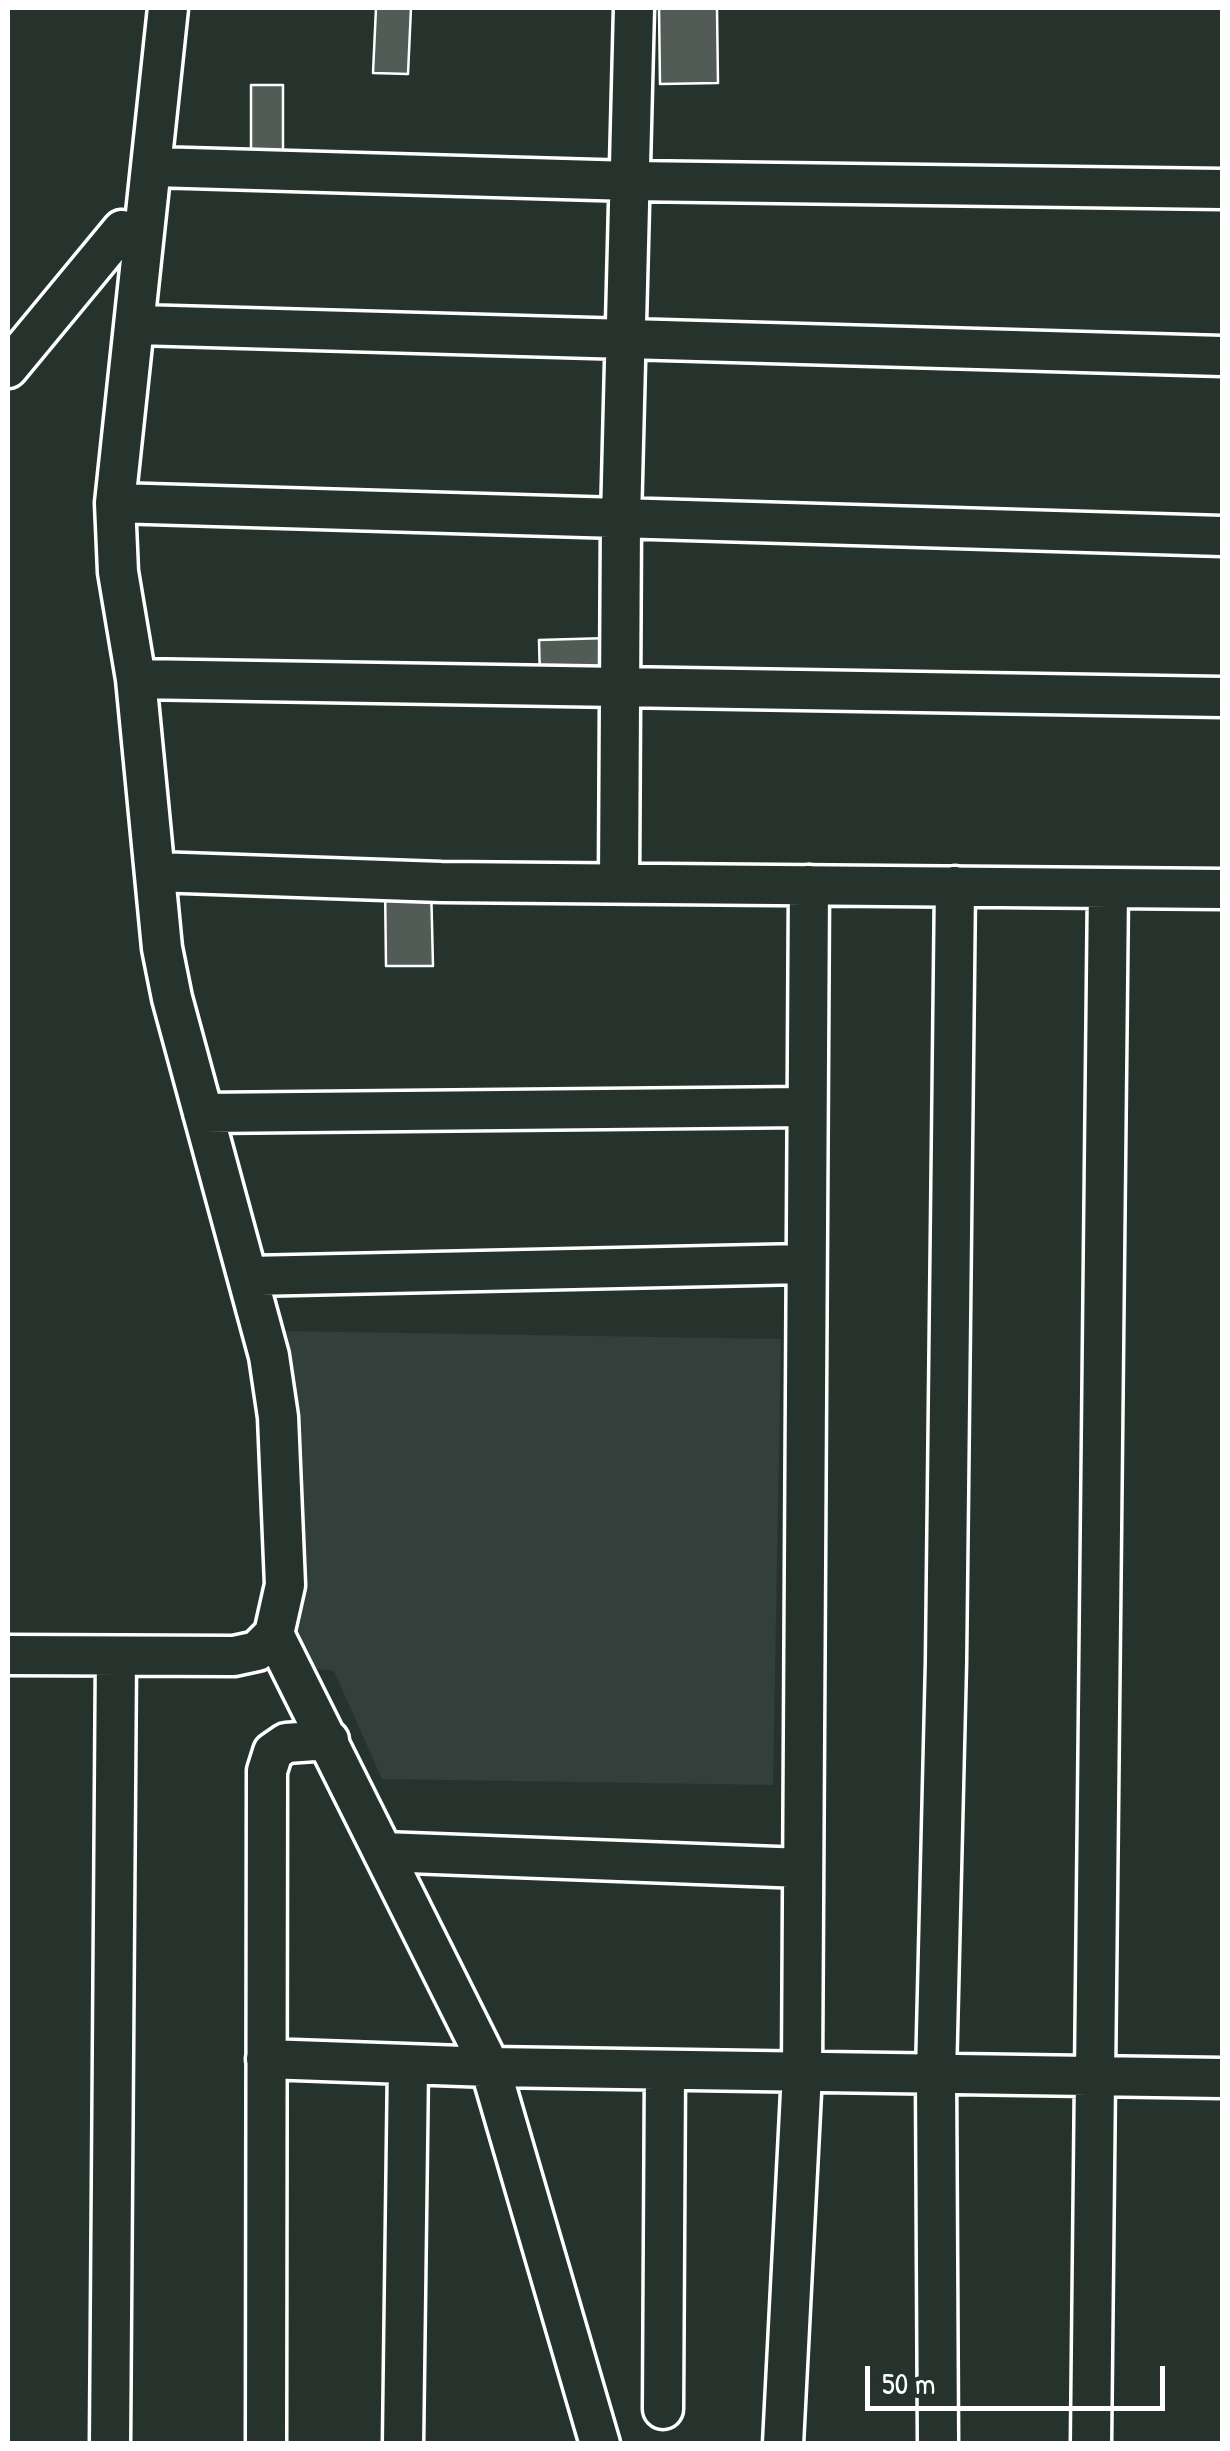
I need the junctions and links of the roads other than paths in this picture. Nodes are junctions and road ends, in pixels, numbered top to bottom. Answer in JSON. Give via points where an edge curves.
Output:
{"nodes":[{"id":1,"x":168,"y":8,"type":"edge"},
{"id":2,"x":634,"y":8,"type":"edge"},
{"id":3,"x":154,"y":167,"type":"junction"},
{"id":4,"x":631,"y":181,"type":"junction"},
{"id":5,"x":1222,"y":189,"type":"edge"},
{"id":6,"x":122,"y":230,"type":"dead end"},
{"id":7,"x":138,"y":325,"type":"junction"},
{"id":8,"x":626,"y":338,"type":"junction"},
{"id":9,"x":1222,"y":356,"type":"edge"},
{"id":10,"x":8,"y":368,"type":"edge"},
{"id":11,"x":115,"y":502,"type":"junction"},
{"id":12,"x":621,"y":520,"type":"junction"},
{"id":13,"x":1222,"y":536,"type":"edge"},
{"id":14,"x":136,"y":679,"type":"junction"},
{"id":15,"x":618,"y":685,"type":"junction"},
{"id":16,"x":1222,"y":697,"type":"edge"},
{"id":17,"x":154,"y":872,"type":"junction"},
{"id":18,"x":618,"y":883,"type":"junction"},
{"id":19,"x":808,"y":885,"type":"junction"},
{"id":20,"x":955,"y":886,"type":"junction"},
{"id":21,"x":1108,"y":888,"type":"junction"},
{"id":22,"x":1222,"y":890,"type":"edge"},
{"id":23,"x":804,"y":1107,"type":"junction"},
{"id":24,"x":203,"y":1113,"type":"junction"},
{"id":25,"x":804,"y":1264,"type":"junction"},
{"id":26,"x":249,"y":1276,"type":"junction"},
{"id":27,"x":274,"y":1634,"type":"junction"},
{"id":28,"x":8,"y":1655,"type":"edge"},
{"id":29,"x":116,"y":1656,"type":"junction"},
{"id":30,"x":329,"y":1740,"type":"junction"},
{"id":31,"x":383,"y":1852,"type":"junction"},
{"id":32,"x":803,"y":1868,"type":"junction"},
{"id":33,"x":266,"y":2060,"type":"junction"},
{"id":34,"x":408,"y":2065,"type":"junction"},
{"id":35,"x":490,"y":2068,"type":"junction"},
{"id":36,"x":666,"y":2071,"type":"junction"},
{"id":37,"x":802,"y":2074,"type":"junction"},
{"id":38,"x":936,"y":2076,"type":"junction"},
{"id":39,"x":1094,"y":2078,"type":"junction"},
{"id":40,"x":1222,"y":2078,"type":"edge"},
{"id":41,"x":662,"y":2409,"type":"dead end"},
{"id":42,"x":110,"y":2444,"type":"edge"},
{"id":43,"x":266,"y":2444,"type":"edge"},
{"id":44,"x":403,"y":2444,"type":"edge"},
{"id":45,"x":600,"y":2444,"type":"edge"},
{"id":46,"x":783,"y":2444,"type":"edge"},
{"id":47,"x":938,"y":2444,"type":"edge"},
{"id":48,"x":1091,"y":2444,"type":"edge"}],
"edges":[{"from":1,"to":3,"type":"street"},
{"from":2,"to":4,"type":"street"},
{"from":3,"to":4,"type":"street"},
{"from":3,"to":7,"type":"street"},
{"from":4,"to":5,"type":"street"},
{"from":4,"to":8,"type":"street"},
{"from":6,"to":10,"type":"street"},
{"from":7,"to":8,"type":"street"},
{"from":7,"to":11,"type":"street"},
{"from":8,"to":9,"type":"street"},
{"from":8,"to":12,"type":"street"},
{"from":11,"to":12,"type":"street"},
{"from":11,"to":14,"type":"street","via":[[118,572]]},
{"from":12,"to":13,"type":"street"},
{"from":12,"to":15,"type":"street"},
{"from":14,"to":15,"type":"street"},
{"from":14,"to":17,"type":"street"},
{"from":15,"to":16,"type":"street"},
{"from":15,"to":18,"type":"street"},
{"from":17,"to":18,"type":"street"},
{"from":17,"to":24,"type":"street","via":[[172,998]]},
{"from":18,"to":19,"type":"street"},
{"from":19,"to":20,"type":"street"},
{"from":19,"to":23,"type":"street"},
{"from":20,"to":21,"type":"street"},
{"from":20,"to":38,"type":"street"},
{"from":21,"to":22,"type":"street"},
{"from":21,"to":39,"type":"street"},
{"from":23,"to":24,"type":"street"},
{"from":23,"to":25,"type":"street"},
{"from":24,"to":26,"type":"street"},
{"from":25,"to":26,"type":"street"},
{"from":25,"to":32,"type":"street"},
{"from":26,"to":27,"type":"street","via":[[278,1418],[285,1585]]},
{"from":27,"to":29,"type":"street","via":[[257,1651],[234,1656]]},
{"from":27,"to":30,"type":"street"},
{"from":28,"to":29,"type":"street"},
{"from":29,"to":42,"type":"street"},
{"from":30,"to":31,"type":"street"},
{"from":30,"to":33,"type":"street","via":[[286,1743],[273,1752],[267,1771]]},
{"from":31,"to":32,"type":"street"},
{"from":31,"to":35,"type":"street"},
{"from":32,"to":37,"type":"street"},
{"from":33,"to":34,"type":"street"},
{"from":33,"to":43,"type":"street"},
{"from":34,"to":35,"type":"street"},
{"from":34,"to":44,"type":"street"},
{"from":35,"to":36,"type":"street"},
{"from":35,"to":45,"type":"street"},
{"from":36,"to":37,"type":"street"},
{"from":36,"to":41,"type":"street"},
{"from":37,"to":38,"type":"street"},
{"from":37,"to":46,"type":"street"},
{"from":38,"to":39,"type":"street"},
{"from":38,"to":47,"type":"street"},
{"from":39,"to":40,"type":"street"},
{"from":39,"to":48,"type":"street"}]}
